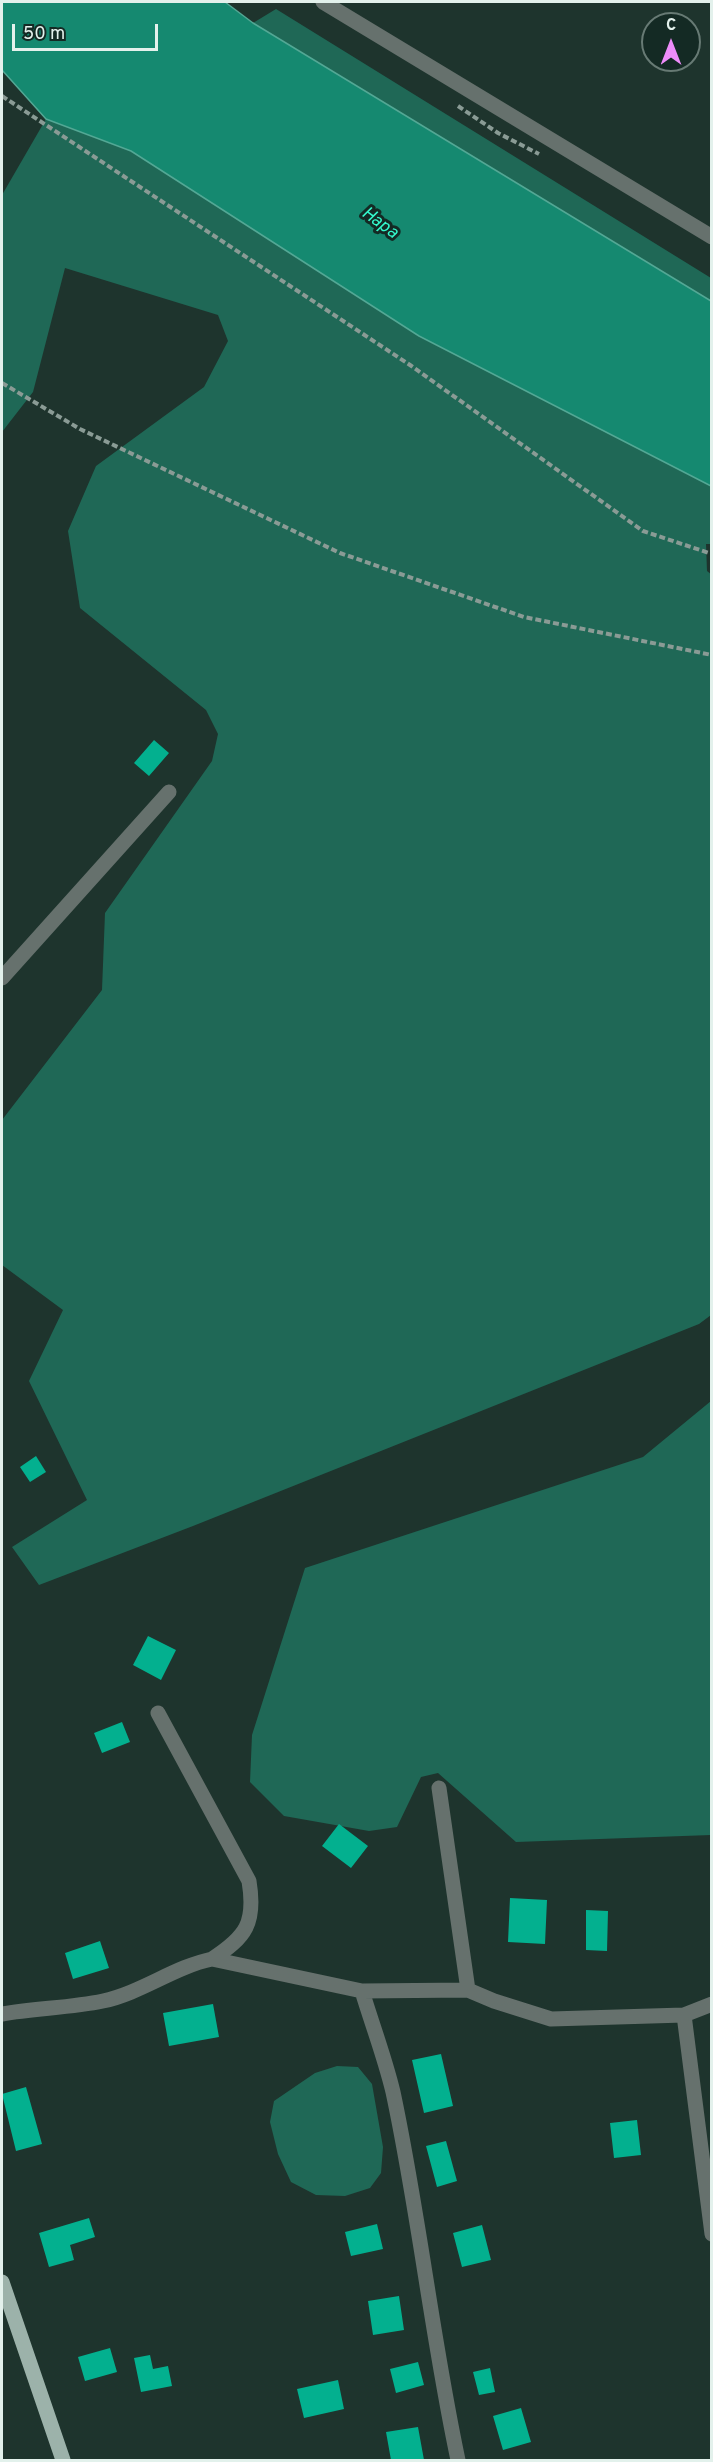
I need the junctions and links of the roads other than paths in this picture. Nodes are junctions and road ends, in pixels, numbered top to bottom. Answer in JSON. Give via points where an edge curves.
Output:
{"nodes":[{"id":1,"x":323,"y":2,"type":"edge"},
{"id":2,"x":711,"y":237,"type":"edge"},
{"id":3,"x":169,"y":792,"type":"dead end"},
{"id":4,"x":2,"y":978,"type":"edge"},
{"id":5,"x":158,"y":1713,"type":"dead end"},
{"id":6,"x":439,"y":1788,"type":"dead end"},
{"id":7,"x":212,"y":1959,"type":"junction"},
{"id":8,"x":468,"y":1990,"type":"junction"},
{"id":9,"x":362,"y":1991,"type":"junction"},
{"id":10,"x":711,"y":2004,"type":"edge"},
{"id":11,"x":2,"y":2014,"type":"edge"},
{"id":12,"x":684,"y":2015,"type":"junction"},
{"id":13,"x":711,"y":2234,"type":"edge"},
{"id":14,"x":2,"y":2282,"type":"edge"},
{"id":15,"x":63,"y":2460,"type":"edge"},
{"id":16,"x":458,"y":2460,"type":"edge"}],
"edges":[{"from":1,"to":2,"type":"street"},
{"from":3,"to":4,"type":"street"},
{"from":5,"to":7,"type":"street","via":[[249,1881],[253,1904],[247,1927],[233,1946]]},
{"from":6,"to":8,"type":"street"},
{"from":7,"to":9,"type":"street"},
{"from":7,"to":11,"type":"street","via":[[196,1962],[144,1988],[104,2001]]},
{"from":8,"to":9,"type":"street"},
{"from":8,"to":12,"type":"street","via":[[551,2019]]},
{"from":9,"to":16,"type":"street","via":[[392,2090],[424,2263],[441,2383]]},
{"from":10,"to":12,"type":"street"},
{"from":12,"to":13,"type":"street"},
{"from":14,"to":15,"type":"main road"}]}
